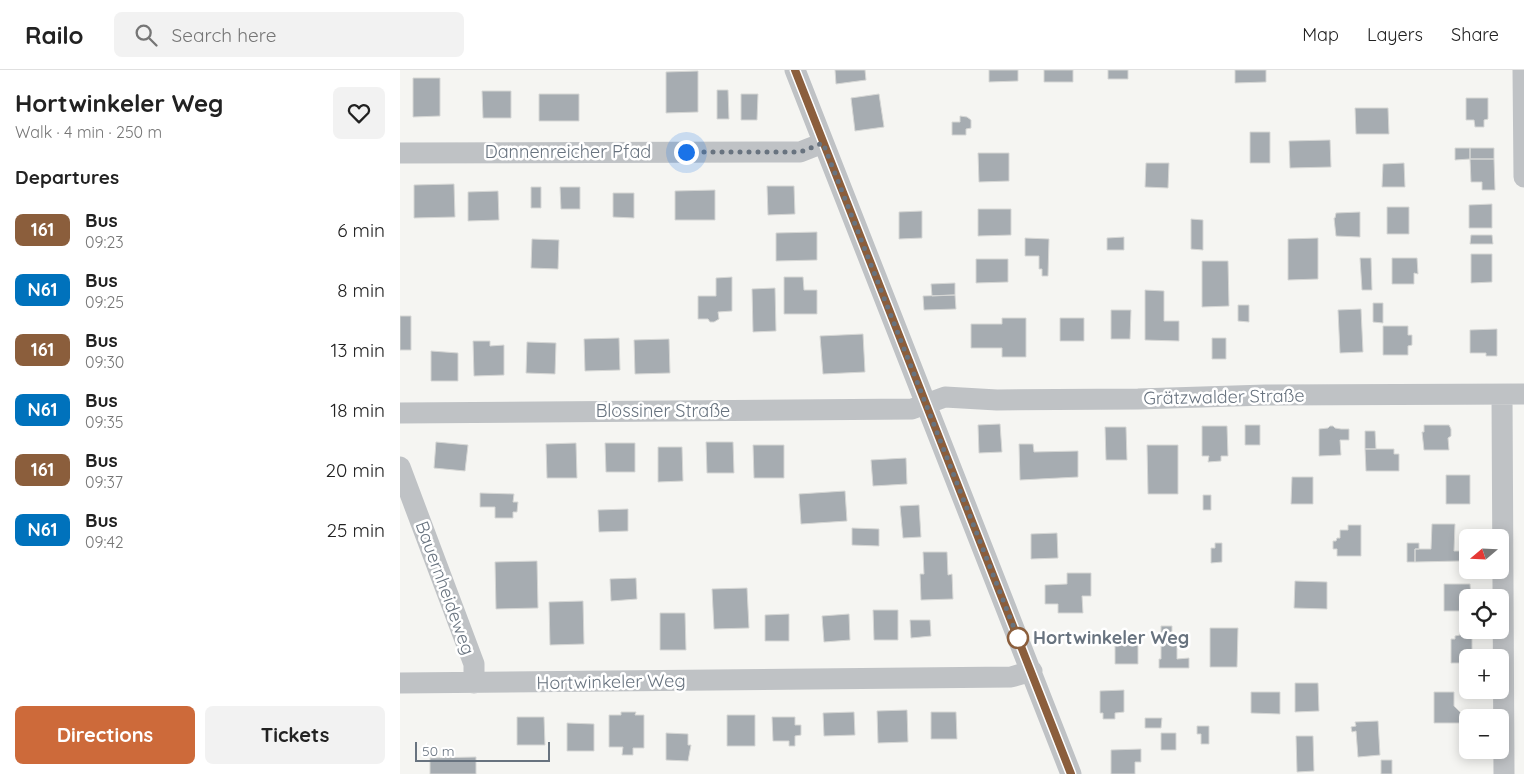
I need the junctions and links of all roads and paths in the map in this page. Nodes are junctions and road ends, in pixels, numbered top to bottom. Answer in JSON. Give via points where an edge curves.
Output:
{"nodes":[{"id":1,"x":795,"y":70,"type":"edge"},
{"id":2,"x":1523,"y":70,"type":"edge"},
{"id":3,"x":823,"y":143,"type":"junction"},
{"id":4,"x":400,"y":152,"type":"edge"},
{"id":5,"x":1524,"y":177,"type":"edge"},
{"id":6,"x":1524,"y":394,"type":"edge"},
{"id":7,"x":1502,"y":395,"type":"junction"},
{"id":8,"x":925,"y":404,"type":"junction"},
{"id":9,"x":400,"y":413,"type":"edge"},
{"id":10,"x":400,"y":467,"type":"edge"},
{"id":11,"x":1032,"y":671,"type":"junction"},
{"id":12,"x":400,"y":683,"type":"edge"},
{"id":13,"x":474,"y":683,"type":"junction"},
{"id":14,"x":1071,"y":774,"type":"edge"},
{"id":15,"x":1504,"y":774,"type":"edge"}],
"edges":[{"from":1,"to":3,"type":"street"},
{"from":2,"to":5,"type":"street"},
{"from":3,"to":4,"type":"street","name":"Dannenreicher Pfad","via":[[800,152]]},
{"from":3,"to":8,"type":"street"},
{"from":6,"to":7,"type":"street","name":"Grätzwalder Straße"},
{"from":7,"to":8,"type":"street","name":"Grätzwalder Straße","via":[[997,400],[945,397]]},
{"from":7,"to":15,"type":"street"},
{"from":8,"to":9,"type":"street","name":"Blossiner Straße","via":[[912,409]]},
{"from":8,"to":11,"type":"street"},
{"from":10,"to":13,"type":"street","name":"Bauernheideweg","via":[[474,664]]},
{"from":11,"to":13,"type":"street","name":"Hortwinkeler Weg","via":[[1011,677]]},
{"from":11,"to":14,"type":"street"},
{"from":12,"to":13,"type":"street","name":"Hortwinkeler Weg"}]}
